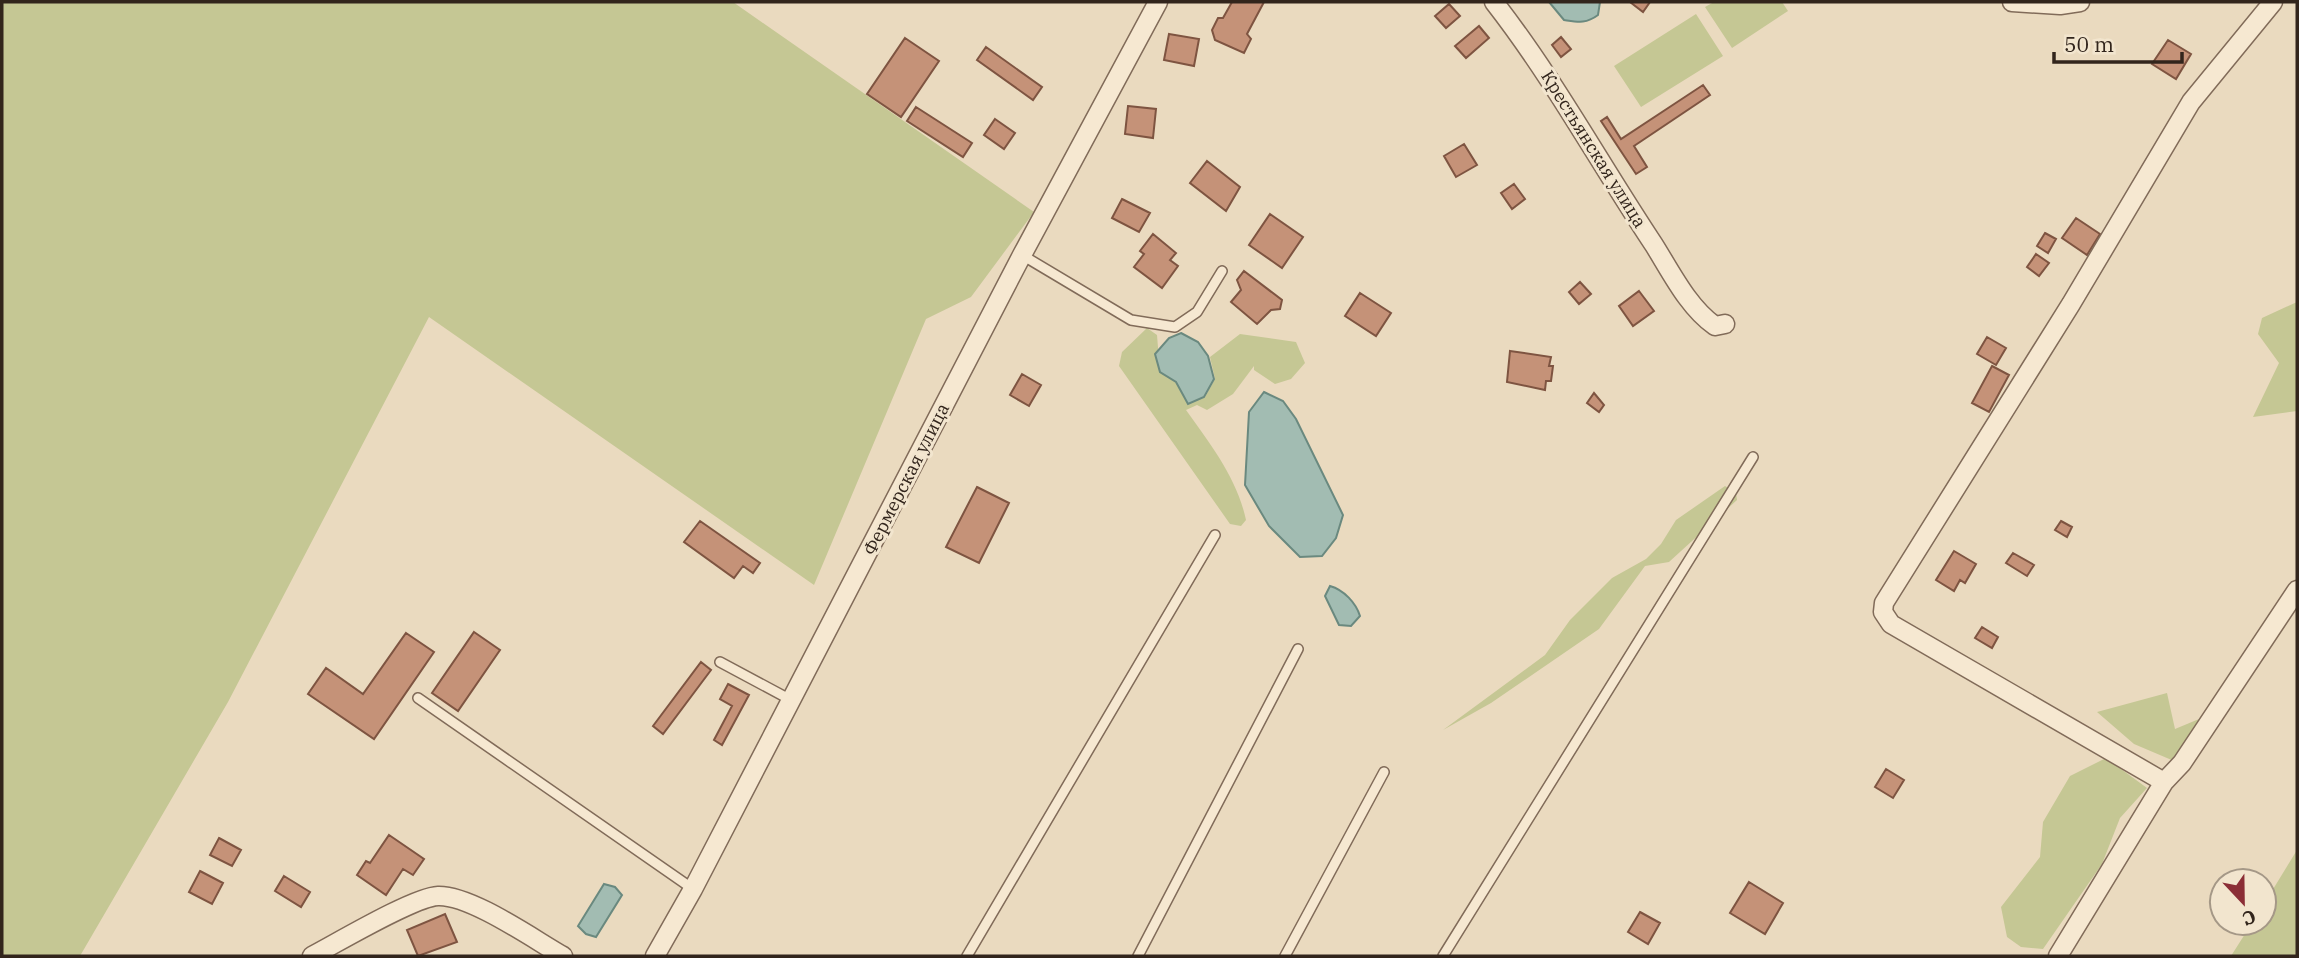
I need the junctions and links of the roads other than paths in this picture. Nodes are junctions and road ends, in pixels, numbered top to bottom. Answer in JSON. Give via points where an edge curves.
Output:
{"nodes":[{"id":1,"x":1158,"y":2,"type":"edge"},
{"id":2,"x":1494,"y":2,"type":"edge"},
{"id":3,"x":2012,"y":2,"type":"edge"},
{"id":4,"x":2080,"y":2,"type":"edge"},
{"id":5,"x":2273,"y":2,"type":"edge"},
{"id":6,"x":1022,"y":255,"type":"junction"},
{"id":7,"x":1222,"y":271,"type":"dead end"},
{"id":8,"x":1725,"y":324,"type":"dead end"},
{"id":9,"x":1753,"y":457,"type":"dead end"},
{"id":10,"x":1215,"y":535,"type":"dead end"},
{"id":11,"x":2297,"y":590,"type":"edge"},
{"id":12,"x":1298,"y":649,"type":"dead end"},
{"id":13,"x":720,"y":662,"type":"dead end"},
{"id":14,"x":418,"y":698,"type":"dead end"},
{"id":15,"x":791,"y":699,"type":"junction"},
{"id":16,"x":1384,"y":772,"type":"dead end"},
{"id":17,"x":2164,"y":782,"type":"junction"},
{"id":18,"x":693,"y":889,"type":"junction"},
{"id":19,"x":312,"y":956,"type":"edge"},
{"id":20,"x":563,"y":956,"type":"edge"},
{"id":21,"x":654,"y":956,"type":"edge"},
{"id":22,"x":967,"y":956,"type":"edge"},
{"id":23,"x":1138,"y":956,"type":"edge"},
{"id":24,"x":1285,"y":956,"type":"edge"},
{"id":25,"x":1443,"y":956,"type":"edge"},
{"id":26,"x":2058,"y":956,"type":"edge"}],
"edges":[{"from":1,"to":6,"type":"street","name":"Фермерская улица"},
{"from":2,"to":8,"type":"street","name":"Крестьянская улица","via":[[1540,61],[1690,299],[1715,326]]},
{"from":3,"to":4,"type":"street"},
{"from":5,"to":17,"type":"street","via":[[2191,102],[1884,603],[1883,612],[1891,624]]},
{"from":6,"to":7,"type":"lane","via":[[1131,320],[1175,327],[1197,312]]},
{"from":6,"to":15,"type":"street","name":"Фермерская улица"},
{"from":9,"to":25,"type":"lane"},
{"from":10,"to":22,"type":"lane"},
{"from":11,"to":17,"type":"street","via":[[2182,763]]},
{"from":12,"to":23,"type":"lane"},
{"from":13,"to":15,"type":"lane"},
{"from":14,"to":18,"type":"lane"},
{"from":15,"to":18,"type":"street","name":"Фермерская улица"},
{"from":16,"to":24,"type":"lane"},
{"from":17,"to":26,"type":"street"},
{"from":18,"to":21,"type":"street","name":"Фермерская улица"},
{"from":19,"to":20,"type":"street","via":[[415,903],[439,896],[484,910]]}]}
